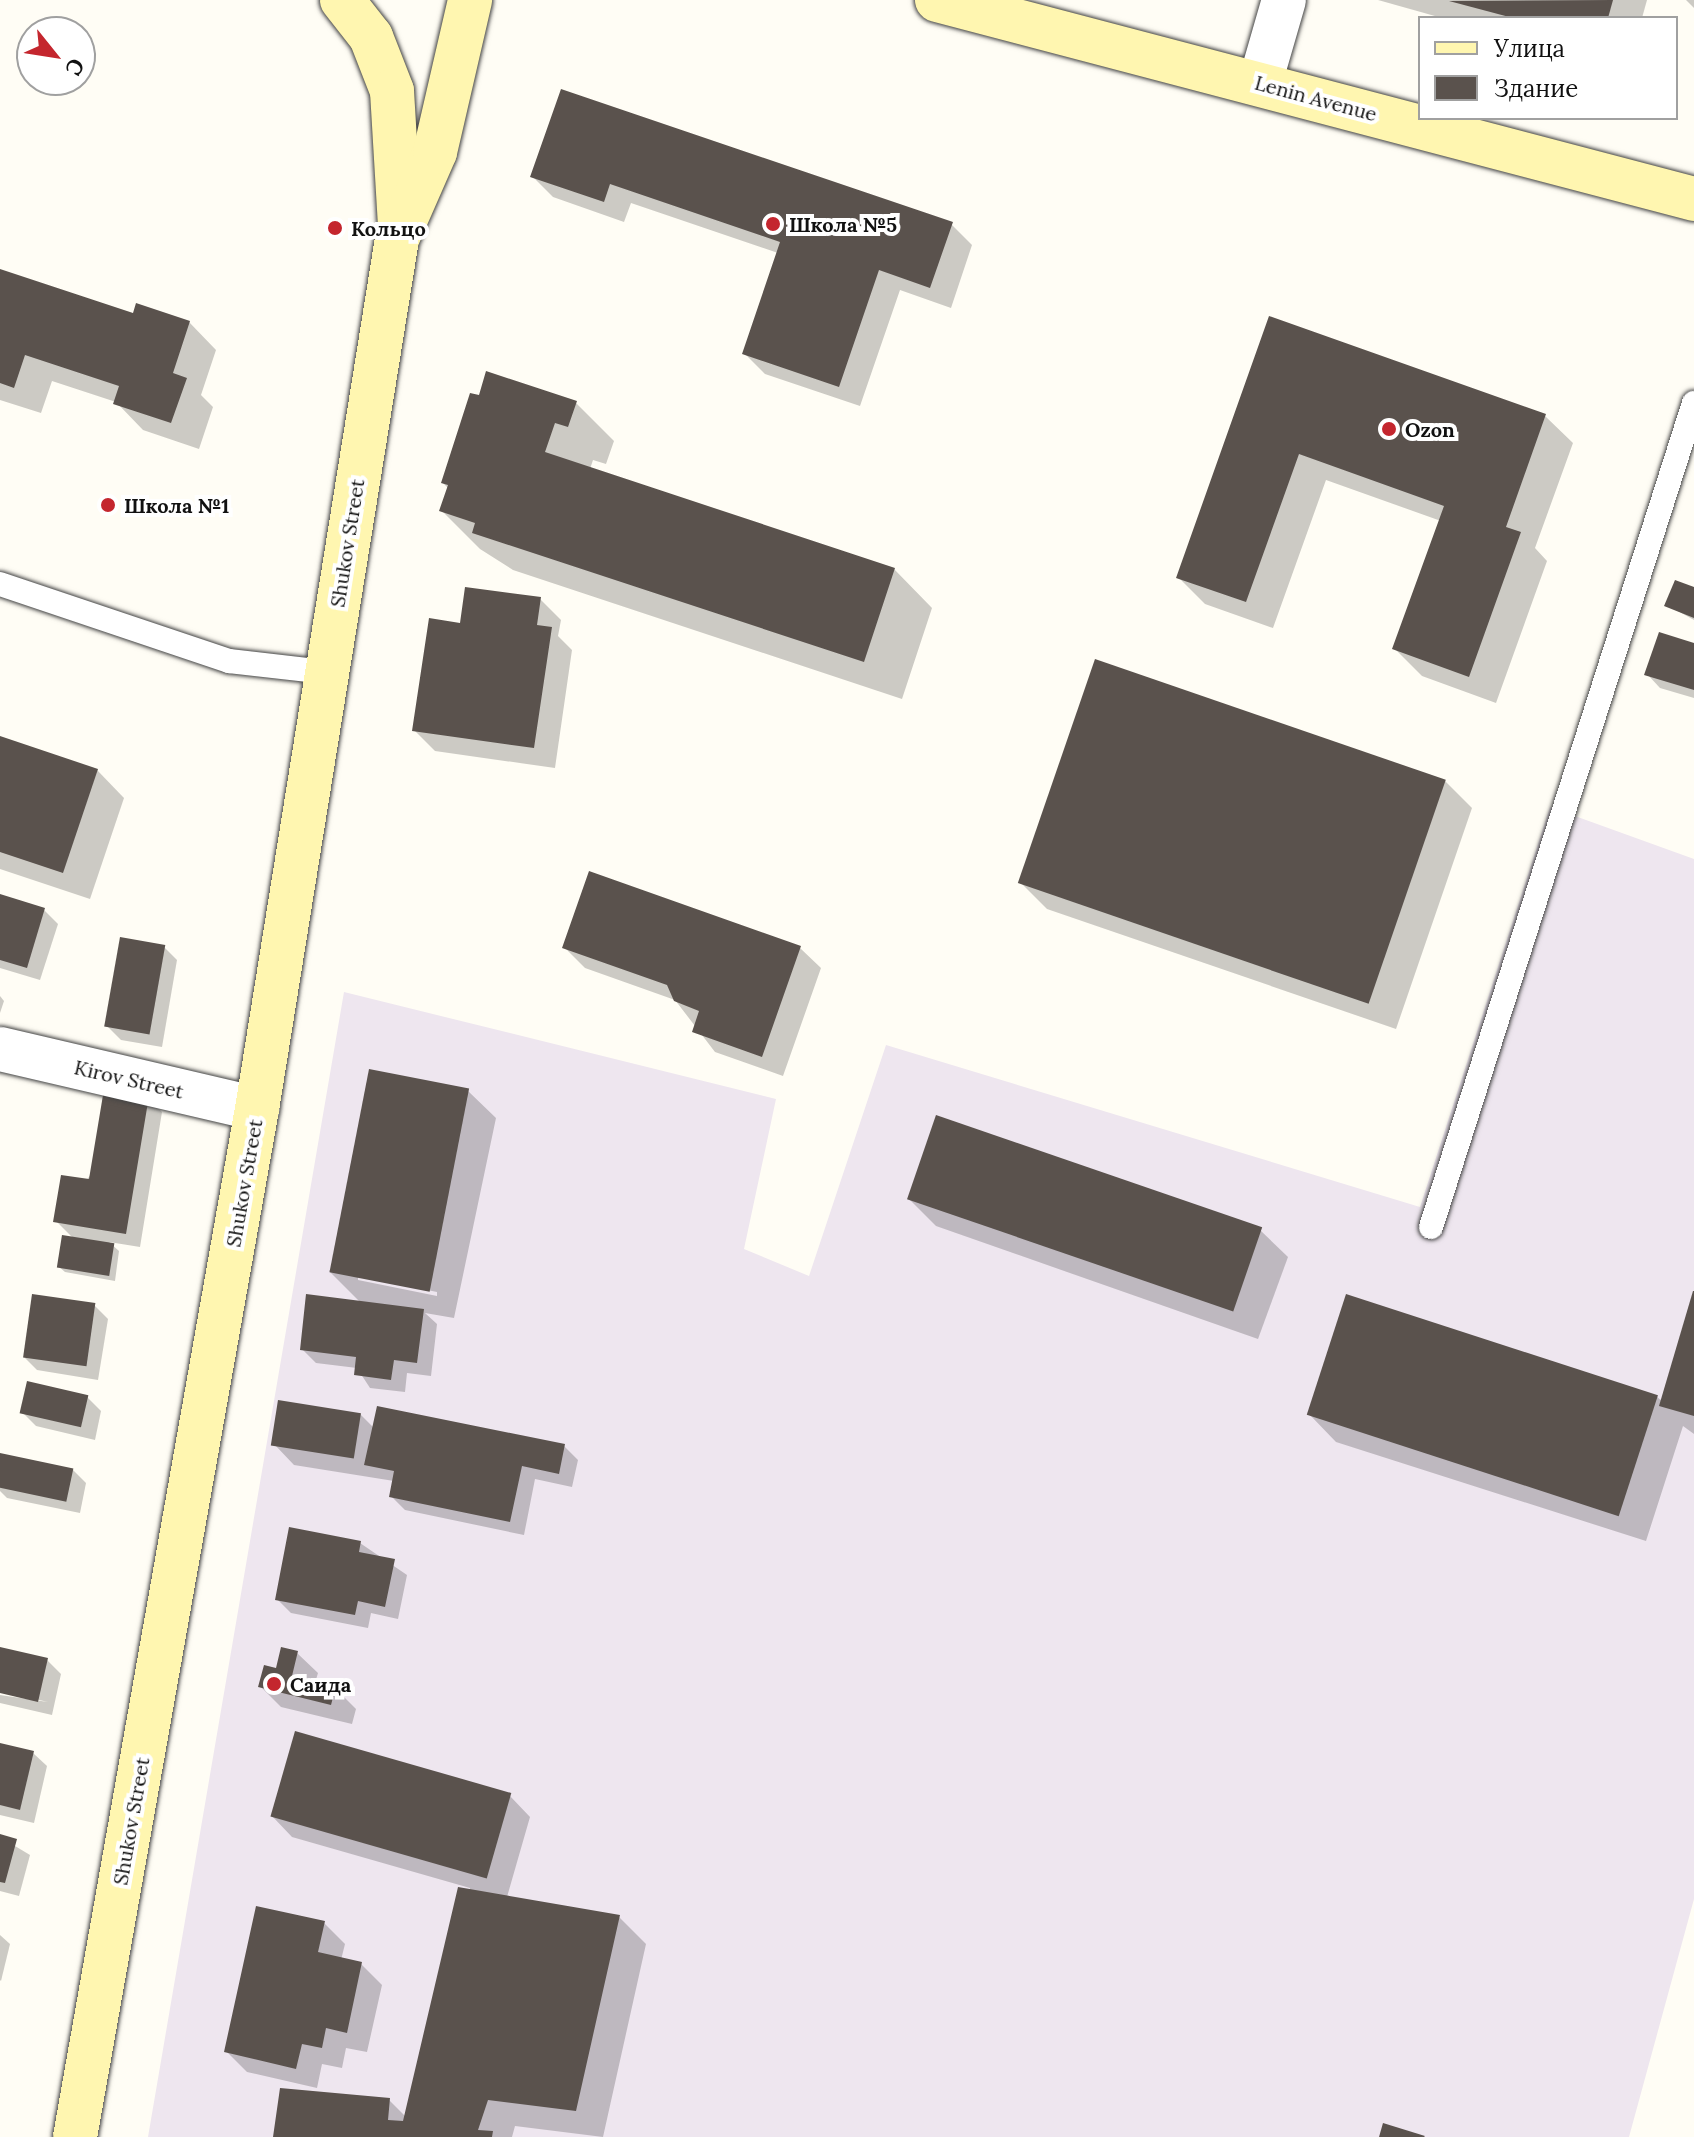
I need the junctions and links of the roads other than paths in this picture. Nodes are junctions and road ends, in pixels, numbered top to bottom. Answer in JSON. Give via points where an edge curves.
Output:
{"nodes":[{"id":1,"x":342,"y":0,"type":"edge"},
{"id":2,"x":470,"y":0,"type":"edge"},
{"id":3,"x":501,"y":0,"type":"edge"},
{"id":4,"x":937,"y":0,"type":"edge"},
{"id":5,"x":1284,"y":0,"type":"edge"},
{"id":6,"x":459,"y":53,"type":"junction"},
{"id":7,"x":1260,"y":83,"type":"junction"},
{"id":8,"x":1694,"y":199,"type":"edge"},
{"id":9,"x":400,"y":226,"type":"junction"},
{"id":10,"x":1694,"y":403,"type":"edge"},
{"id":11,"x":0,"y":584,"type":"edge"},
{"id":12,"x":326,"y":672,"type":"junction"},
{"id":13,"x":0,"y":1049,"type":"edge"},
{"id":14,"x":257,"y":1109,"type":"junction"},
{"id":15,"x":1431,"y":1227,"type":"dead end"},
{"id":16,"x":75,"y":2137,"type":"edge"}],
"edges":[{"from":1,"to":9,"type":"main road","via":[[371,37],[392,91]]},
{"from":2,"to":6,"type":"main road"},
{"from":3,"to":6,"type":"main road"},
{"from":4,"to":7,"type":"main road","name":"Lenin Avenue"},
{"from":5,"to":7,"type":"street"},
{"from":6,"to":9,"type":"main road","via":[[435,152]]},
{"from":7,"to":8,"type":"main road","name":"Lenin Avenue"},
{"from":9,"to":12,"type":"main road","name":"Shukov Street"},
{"from":10,"to":15,"type":"lane"},
{"from":11,"to":12,"type":"lane","via":[[229,661]]},
{"from":12,"to":14,"type":"main road","name":"Shukov Street"},
{"from":13,"to":14,"type":"street","name":"Kirov Street"},
{"from":14,"to":16,"type":"main road","name":"Shukov Street"}]}
